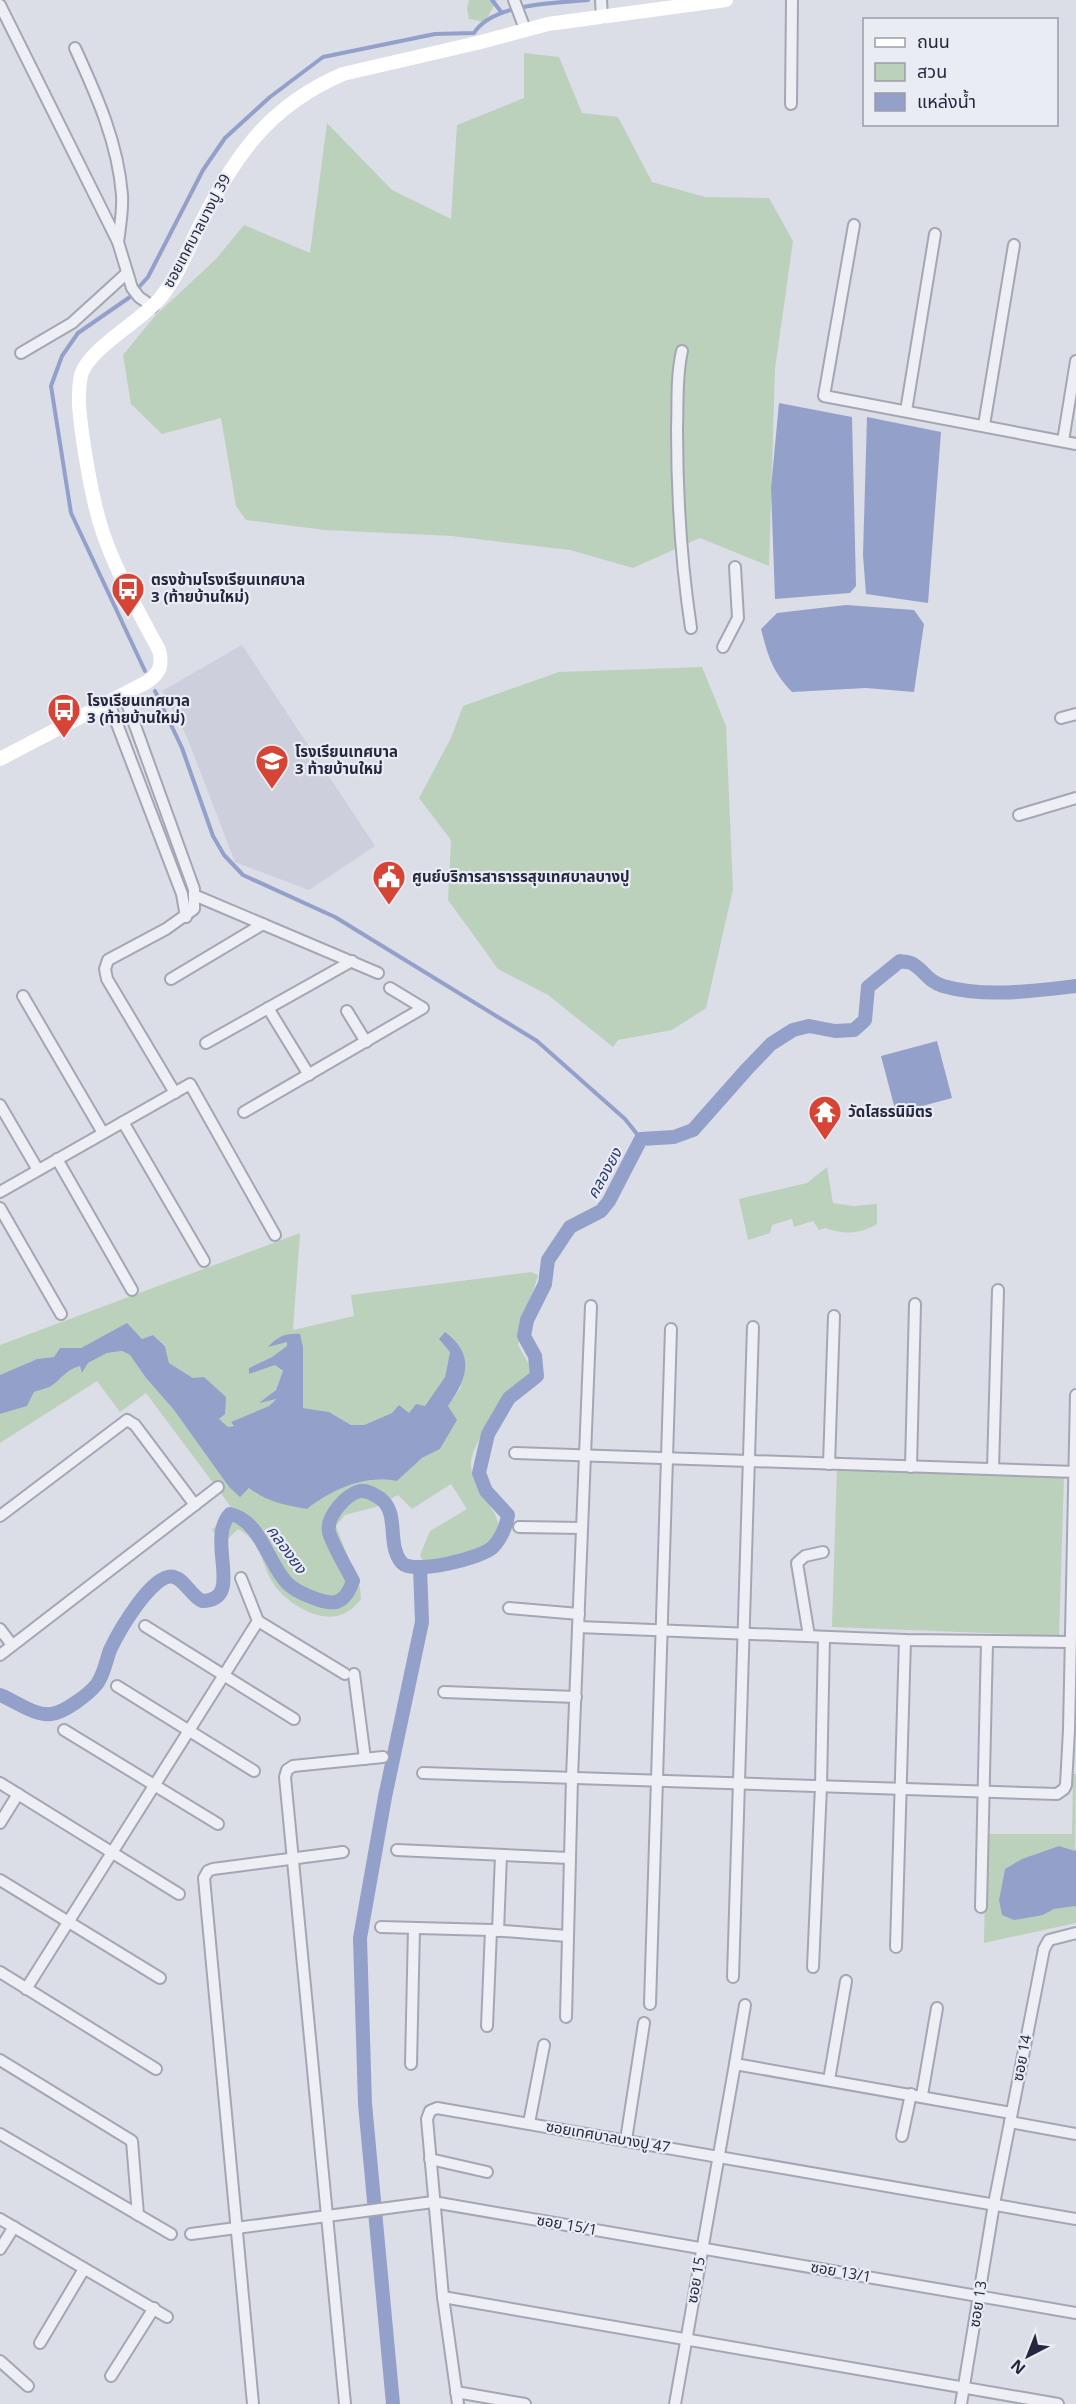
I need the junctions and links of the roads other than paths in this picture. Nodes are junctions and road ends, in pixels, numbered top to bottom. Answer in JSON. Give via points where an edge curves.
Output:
{"nodes":[{"id":1,"x":514,"y":0,"type":"edge"},
{"id":2,"x":726,"y":0,"type":"edge"},
{"id":3,"x":792,"y":0,"type":"edge"},
{"id":4,"x":688,"y":3,"type":"edge"},
{"id":5,"x":0,"y":5,"type":"edge"},
{"id":6,"x":602,"y":8,"type":"edge"},
{"id":7,"x":525,"y":29,"type":"junction"},
{"id":8,"x":75,"y":48,"type":"dead end"},
{"id":9,"x":791,"y":104,"type":"dead end"},
{"id":10,"x":854,"y":225,"type":"dead end"},
{"id":11,"x":935,"y":234,"type":"dead end"},
{"id":12,"x":118,"y":242,"type":"junction"},
{"id":13,"x":1014,"y":245,"type":"dead end"},
{"id":14,"x":128,"y":273,"type":"junction"},
{"id":15,"x":153,"y":307,"type":"junction"},
{"id":16,"x":682,"y":351,"type":"dead end"},
{"id":17,"x":21,"y":353,"type":"dead end"},
{"id":18,"x":1076,"y":361,"type":"edge"},
{"id":19,"x":906,"y":411,"type":"junction"},
{"id":20,"x":984,"y":425,"type":"junction"},
{"id":21,"x":1063,"y":441,"type":"junction"},
{"id":22,"x":1076,"y":444,"type":"edge"},
{"id":23,"x":735,"y":567,"type":"dead end"},
{"id":24,"x":691,"y":628,"type":"dead end"},
{"id":25,"x":723,"y":647,"type":"dead end"},
{"id":26,"x":124,"y":695,"type":"junction"},
{"id":27,"x":110,"y":703,"type":"junction"},
{"id":28,"x":1076,"y":714,"type":"edge"},
{"id":29,"x":1061,"y":718,"type":"dead end"},
{"id":30,"x":0,"y":759,"type":"edge"},
{"id":31,"x":1076,"y":798,"type":"edge"},
{"id":32,"x":1019,"y":815,"type":"dead end"},
{"id":33,"x":194,"y":895,"type":"junction"},
{"id":34,"x":186,"y":917,"type":"junction"},
{"id":35,"x":263,"y":924,"type":"junction"},
{"id":36,"x":352,"y":962,"type":"junction"},
{"id":37,"x":378,"y":973,"type":"dead end"},
{"id":38,"x":171,"y":979,"type":"dead end"},
{"id":39,"x":390,"y":988,"type":"dead end"},
{"id":40,"x":23,"y":996,"type":"dead end"},
{"id":41,"x":268,"y":1008,"type":"junction"},
{"id":42,"x":347,"y":1011,"type":"dead end"},
{"id":43,"x":366,"y":1042,"type":"junction"},
{"id":44,"x":206,"y":1043,"type":"dead end"},
{"id":45,"x":309,"y":1075,"type":"junction"},
{"id":46,"x":175,"y":1093,"type":"junction"},
{"id":47,"x":0,"y":1105,"type":"edge"},
{"id":48,"x":244,"y":1112,"type":"dead end"},
{"id":49,"x":123,"y":1122,"type":"junction"},
{"id":50,"x":103,"y":1133,"type":"junction"},
{"id":51,"x":57,"y":1159,"type":"junction"},
{"id":52,"x":38,"y":1170,"type":"junction"},
{"id":53,"x":0,"y":1192,"type":"edge"},
{"id":54,"x":0,"y":1208,"type":"edge"},
{"id":55,"x":275,"y":1235,"type":"dead end"},
{"id":56,"x":204,"y":1261,"type":"dead end"},
{"id":57,"x":132,"y":1290,"type":"dead end"},
{"id":58,"x":998,"y":1290,"type":"dead end"},
{"id":59,"x":915,"y":1304,"type":"dead end"},
{"id":60,"x":591,"y":1306,"type":"dead end"},
{"id":61,"x":61,"y":1314,"type":"dead end"},
{"id":62,"x":834,"y":1316,"type":"dead end"},
{"id":63,"x":753,"y":1327,"type":"dead end"},
{"id":64,"x":671,"y":1329,"type":"dead end"},
{"id":65,"x":1076,"y":1395,"type":"edge"},
{"id":66,"x":515,"y":1453,"type":"dead end"},
{"id":67,"x":584,"y":1456,"type":"junction"},
{"id":68,"x":666,"y":1458,"type":"junction"},
{"id":69,"x":748,"y":1462,"type":"junction"},
{"id":70,"x":829,"y":1464,"type":"junction"},
{"id":71,"x":911,"y":1467,"type":"junction"},
{"id":72,"x":993,"y":1469,"type":"junction"},
{"id":73,"x":1075,"y":1472,"type":"edge"},
{"id":74,"x":218,"y":1487,"type":"dead end"},
{"id":75,"x":195,"y":1505,"type":"junction"},
{"id":76,"x":0,"y":1516,"type":"edge"},
{"id":77,"x":519,"y":1527,"type":"dead end"},
{"id":78,"x":582,"y":1528,"type":"junction"},
{"id":79,"x":824,"y":1552,"type":"dead end"},
{"id":80,"x":241,"y":1578,"type":"dead end"},
{"id":81,"x":509,"y":1608,"type":"dead end"},
{"id":82,"x":579,"y":1614,"type":"junction"},
{"id":83,"x":258,"y":1621,"type":"junction"},
{"id":84,"x":145,"y":1626,"type":"dead end"},
{"id":85,"x":578,"y":1627,"type":"junction"},
{"id":86,"x":0,"y":1629,"type":"edge"},
{"id":87,"x":660,"y":1630,"type":"junction"},
{"id":88,"x":742,"y":1634,"type":"junction"},
{"id":89,"x":809,"y":1636,"type":"junction"},
{"id":90,"x":824,"y":1637,"type":"junction"},
{"id":91,"x":1072,"y":1638,"type":"edge"},
{"id":92,"x":905,"y":1640,"type":"junction"},
{"id":93,"x":987,"y":1642,"type":"junction"},
{"id":94,"x":12,"y":1645,"type":"junction"},
{"id":95,"x":0,"y":1655,"type":"edge"},
{"id":96,"x":222,"y":1674,"type":"junction"},
{"id":97,"x":117,"y":1686,"type":"dead end"},
{"id":98,"x":444,"y":1692,"type":"dead end"},
{"id":99,"x":576,"y":1697,"type":"junction"},
{"id":100,"x":294,"y":1719,"type":"dead end"},
{"id":101,"x":64,"y":1730,"type":"dead end"},
{"id":102,"x":188,"y":1730,"type":"junction"},
{"id":103,"x":1072,"y":1730,"type":"edge"},
{"id":104,"x":383,"y":1757,"type":"dead end"},
{"id":105,"x":366,"y":1759,"type":"junction"},
{"id":106,"x":254,"y":1771,"type":"dead end"},
{"id":107,"x":423,"y":1773,"type":"dead end"},
{"id":108,"x":572,"y":1778,"type":"junction"},
{"id":109,"x":656,"y":1781,"type":"junction"},
{"id":110,"x":0,"y":1783,"type":"edge"},
{"id":111,"x":153,"y":1784,"type":"junction"},
{"id":112,"x":738,"y":1784,"type":"junction"},
{"id":113,"x":820,"y":1786,"type":"junction"},
{"id":114,"x":901,"y":1788,"type":"junction"},
{"id":115,"x":984,"y":1790,"type":"junction"},
{"id":116,"x":18,"y":1794,"type":"junction"},
{"id":117,"x":0,"y":1823,"type":"edge"},
{"id":118,"x":218,"y":1824,"type":"dead end"},
{"id":119,"x":397,"y":1850,"type":"dead end"},
{"id":120,"x":111,"y":1852,"type":"junction"},
{"id":121,"x":343,"y":1852,"type":"dead end"},
{"id":122,"x":501,"y":1855,"type":"junction"},
{"id":123,"x":569,"y":1858,"type":"junction"},
{"id":124,"x":293,"y":1859,"type":"junction"},
{"id":125,"x":0,"y":1880,"type":"edge"},
{"id":126,"x":180,"y":1894,"type":"dead end"},
{"id":127,"x":981,"y":1907,"type":"dead end"},
{"id":128,"x":68,"y":1921,"type":"junction"},
{"id":129,"x":381,"y":1927,"type":"dead end"},
{"id":130,"x":414,"y":1928,"type":"junction"},
{"id":131,"x":494,"y":1931,"type":"junction"},
{"id":132,"x":1076,"y":1933,"type":"edge"},
{"id":133,"x":567,"y":1936,"type":"junction"},
{"id":134,"x":896,"y":1947,"type":"dead end"},
{"id":135,"x":813,"y":1967,"type":"dead end"},
{"id":136,"x":0,"y":1972,"type":"edge"},
{"id":137,"x":733,"y":1977,"type":"dead end"},
{"id":138,"x":160,"y":1978,"type":"dead end"},
{"id":139,"x":846,"y":1981,"type":"dead end"},
{"id":140,"x":26,"y":1989,"type":"junction"},
{"id":141,"x":650,"y":2004,"type":"dead end"},
{"id":142,"x":745,"y":2005,"type":"dead end"},
{"id":143,"x":937,"y":2008,"type":"dead end"},
{"id":144,"x":566,"y":2017,"type":"dead end"},
{"id":145,"x":644,"y":2023,"type":"dead end"},
{"id":146,"x":487,"y":2026,"type":"dead end"},
{"id":147,"x":544,"y":2045,"type":"dead end"},
{"id":148,"x":0,"y":2060,"type":"edge"},
{"id":149,"x":411,"y":2064,"type":"dead end"},
{"id":150,"x":735,"y":2064,"type":"junction"},
{"id":151,"x":156,"y":2069,"type":"dead end"},
{"id":152,"x":829,"y":2080,"type":"junction"},
{"id":153,"x":916,"y":2095,"type":"junction"},
{"id":154,"x":1010,"y":2117,"type":"junction"},
{"id":155,"x":529,"y":2123,"type":"junction"},
{"id":156,"x":0,"y":2134,"type":"edge"},
{"id":157,"x":1076,"y":2134,"type":"edge"},
{"id":158,"x":902,"y":2136,"type":"dead end"},
{"id":159,"x":626,"y":2140,"type":"junction"},
{"id":160,"x":718,"y":2157,"type":"junction"},
{"id":161,"x":430,"y":2159,"type":"junction"},
{"id":162,"x":487,"y":2172,"type":"dead end"},
{"id":163,"x":433,"y":2202,"type":"junction"},
{"id":164,"x":993,"y":2204,"type":"junction"},
{"id":165,"x":138,"y":2215,"type":"junction"},
{"id":166,"x":327,"y":2215,"type":"junction"},
{"id":167,"x":1076,"y":2218,"type":"edge"},
{"id":168,"x":0,"y":2219,"type":"edge"},
{"id":169,"x":14,"y":2227,"type":"junction"},
{"id":170,"x":235,"y":2228,"type":"junction"},
{"id":171,"x":171,"y":2234,"type":"dead end"},
{"id":172,"x":191,"y":2234,"type":"dead end"},
{"id":173,"x":702,"y":2248,"type":"junction"},
{"id":174,"x":0,"y":2249,"type":"edge"},
{"id":175,"x":84,"y":2269,"type":"junction"},
{"id":176,"x":443,"y":2297,"type":"junction"},
{"id":177,"x":980,"y":2297,"type":"junction"},
{"id":178,"x":153,"y":2308,"type":"junction"},
{"id":179,"x":1076,"y":2313,"type":"edge"},
{"id":180,"x":167,"y":2317,"type":"dead end"},
{"id":181,"x":685,"y":2338,"type":"junction"},
{"id":182,"x":40,"y":2343,"type":"dead end"},
{"id":183,"x":0,"y":2361,"type":"edge"},
{"id":184,"x":111,"y":2376,"type":"dead end"},
{"id":185,"x":28,"y":2386,"type":"dead end"},
{"id":186,"x":964,"y":2387,"type":"junction"},
{"id":187,"x":456,"y":2392,"type":"junction"},
{"id":188,"x":253,"y":2404,"type":"edge"},
{"id":189,"x":345,"y":2404,"type":"edge"},
{"id":190,"x":458,"y":2404,"type":"edge"},
{"id":191,"x":525,"y":2404,"type":"edge"},
{"id":192,"x":675,"y":2404,"type":"edge"},
{"id":193,"x":961,"y":2404,"type":"edge"},
{"id":194,"x":1057,"y":2404,"type":"edge"}],
"edges":[{"from":1,"to":7,"type":"street"},
{"from":2,"to":4,"type":"street","name":"ซอยเทศบาลบางปู 39"},
{"from":3,"to":9,"type":"street"},
{"from":4,"to":6,"type":"street","name":"ซอยเทศบาลบางปู 39"},
{"from":5,"to":12,"type":"street"},
{"from":6,"to":7,"type":"street","name":"ซอยเทศบาลบางปู 39"},
{"from":7,"to":15,"type":"street","name":"ซอยเทศบาลบางปู 39","via":[[343,74],[298,99],[267,124],[228,172],[174,278]]},
{"from":8,"to":12,"type":"street","via":[[115,149],[123,197]]},
{"from":10,"to":19,"type":"street","via":[[824,396]]},
{"from":11,"to":19,"type":"street"},
{"from":12,"to":14,"type":"street"},
{"from":13,"to":20,"type":"street"},
{"from":14,"to":15,"type":"street","via":[[132,288]]},
{"from":14,"to":17,"type":"street","via":[[72,323]]},
{"from":15,"to":26,"type":"street","name":"ซอยเทศบาลบางปู 39","via":[[88,362],[80,389],[81,427],[97,514],[162,660],[154,678]]},
{"from":16,"to":24,"type":"street","via":[[678,371],[677,470],[683,572]]},
{"from":18,"to":21,"type":"street"},
{"from":19,"to":20,"type":"street"},
{"from":20,"to":21,"type":"street"},
{"from":21,"to":22,"type":"street"},
{"from":23,"to":25,"type":"street","via":[[738,618]]},
{"from":26,"to":27,"type":"street","name":"ซอยเทศบาลบางปู 39"},
{"from":26,"to":33,"type":"street"},
{"from":27,"to":30,"type":"street","name":"ซอยเทศบาลบางปู 39"},
{"from":27,"to":34,"type":"street","via":[[182,894]]},
{"from":28,"to":29,"type":"street"},
{"from":31,"to":32,"type":"street"},
{"from":33,"to":34,"type":"street","via":[[194,909]]},
{"from":33,"to":35,"type":"street"},
{"from":34,"to":46,"type":"street","via":[[108,960],[105,969],[107,979]]},
{"from":35,"to":36,"type":"street"},
{"from":35,"to":38,"type":"street"},
{"from":36,"to":37,"type":"street"},
{"from":36,"to":41,"type":"street"},
{"from":39,"to":43,"type":"street","via":[[423,1008]]},
{"from":40,"to":50,"type":"street"},
{"from":41,"to":44,"type":"street"},
{"from":41,"to":45,"type":"street"},
{"from":42,"to":43,"type":"street"},
{"from":43,"to":45,"type":"street"},
{"from":45,"to":48,"type":"street"},
{"from":46,"to":49,"type":"street"},
{"from":46,"to":55,"type":"street","via":[[190,1084]]},
{"from":47,"to":52,"type":"street"},
{"from":49,"to":50,"type":"street"},
{"from":49,"to":56,"type":"street"},
{"from":50,"to":51,"type":"street"},
{"from":51,"to":52,"type":"street"},
{"from":51,"to":57,"type":"street"},
{"from":52,"to":53,"type":"street"},
{"from":54,"to":61,"type":"street"},
{"from":58,"to":72,"type":"street"},
{"from":59,"to":71,"type":"street"},
{"from":60,"to":67,"type":"street"},
{"from":62,"to":70,"type":"street"},
{"from":63,"to":69,"type":"street"},
{"from":64,"to":68,"type":"street"},
{"from":65,"to":73,"type":"street"},
{"from":66,"to":67,"type":"street"},
{"from":67,"to":68,"type":"street"},
{"from":67,"to":78,"type":"street"},
{"from":68,"to":69,"type":"street"},
{"from":68,"to":87,"type":"street"},
{"from":69,"to":70,"type":"street"},
{"from":69,"to":88,"type":"street"},
{"from":70,"to":71,"type":"street"},
{"from":71,"to":72,"type":"street"},
{"from":72,"to":73,"type":"street"},
{"from":73,"to":91,"type":"street"},
{"from":74,"to":75,"type":"street"},
{"from":75,"to":76,"type":"street","via":[[135,1425],[127,1420]]},
{"from":75,"to":94,"type":"street"},
{"from":77,"to":78,"type":"street"},
{"from":78,"to":82,"type":"street"},
{"from":79,"to":89,"type":"street","via":[[805,1556],[796,1563]]},
{"from":80,"to":83,"type":"street"},
{"from":81,"to":82,"type":"street"},
{"from":82,"to":85,"type":"street"},
{"from":83,"to":96,"type":"street"},
{"from":83,"to":105,"type":"street","via":[[349,1674]]},
{"from":84,"to":96,"type":"street"},
{"from":85,"to":87,"type":"street"},
{"from":85,"to":99,"type":"street"},
{"from":86,"to":94,"type":"street"},
{"from":87,"to":88,"type":"street"},
{"from":87,"to":109,"type":"street"},
{"from":88,"to":89,"type":"street"},
{"from":88,"to":112,"type":"street"},
{"from":89,"to":90,"type":"street"},
{"from":90,"to":92,"type":"street"},
{"from":90,"to":113,"type":"street"},
{"from":91,"to":93,"type":"street"},
{"from":91,"to":103,"type":"street"},
{"from":92,"to":93,"type":"street"},
{"from":92,"to":114,"type":"street"},
{"from":93,"to":115,"type":"street"},
{"from":94,"to":95,"type":"street"},
{"from":96,"to":100,"type":"street"},
{"from":96,"to":102,"type":"street"},
{"from":97,"to":102,"type":"street"},
{"from":98,"to":99,"type":"street"},
{"from":99,"to":108,"type":"street"},
{"from":101,"to":111,"type":"street"},
{"from":102,"to":106,"type":"street"},
{"from":102,"to":111,"type":"street"},
{"from":103,"to":115,"type":"street","via":[[1066,1785],[1061,1792]]},
{"from":104,"to":105,"type":"street"},
{"from":105,"to":124,"type":"street","via":[[293,1766],[287,1770]]},
{"from":107,"to":108,"type":"street"},
{"from":108,"to":109,"type":"street"},
{"from":108,"to":123,"type":"street"},
{"from":109,"to":112,"type":"street"},
{"from":109,"to":141,"type":"street"},
{"from":110,"to":116,"type":"street"},
{"from":111,"to":118,"type":"street"},
{"from":111,"to":120,"type":"street"},
{"from":112,"to":113,"type":"street"},
{"from":112,"to":137,"type":"street"},
{"from":113,"to":114,"type":"street"},
{"from":113,"to":135,"type":"street"},
{"from":114,"to":115,"type":"street"},
{"from":114,"to":134,"type":"street"},
{"from":115,"to":127,"type":"street"},
{"from":116,"to":117,"type":"street"},
{"from":116,"to":120,"type":"street"},
{"from":119,"to":122,"type":"street"},
{"from":120,"to":126,"type":"street"},
{"from":120,"to":128,"type":"street"},
{"from":121,"to":124,"type":"street"},
{"from":122,"to":123,"type":"street"},
{"from":122,"to":131,"type":"street"},
{"from":123,"to":133,"type":"street"},
{"from":124,"to":166,"type":"street"},
{"from":124,"to":170,"type":"street","via":[[213,1869],[204,1878]]},
{"from":125,"to":128,"type":"street"},
{"from":128,"to":138,"type":"street"},
{"from":128,"to":140,"type":"street"},
{"from":129,"to":130,"type":"street"},
{"from":130,"to":131,"type":"street"},
{"from":130,"to":149,"type":"street"},
{"from":131,"to":133,"type":"street"},
{"from":131,"to":146,"type":"street"},
{"from":132,"to":154,"type":"street","name":"ซอย 14","via":[[1049,1940],[1044,1949]]},
{"from":133,"to":144,"type":"street"},
{"from":136,"to":140,"type":"street"},
{"from":139,"to":152,"type":"street"},
{"from":140,"to":151,"type":"street"},
{"from":142,"to":150,"type":"street","name":"ซอย 15"},
{"from":143,"to":153,"type":"street"},
{"from":145,"to":159,"type":"street"},
{"from":147,"to":155,"type":"street"},
{"from":148,"to":165,"type":"street","via":[[132,2141]]},
{"from":150,"to":152,"type":"street"},
{"from":150,"to":160,"type":"street","name":"ซอย 15"},
{"from":152,"to":153,"type":"street"},
{"from":153,"to":154,"type":"street"},
{"from":153,"to":158,"type":"street"},
{"from":154,"to":157,"type":"street"},
{"from":154,"to":164,"type":"street","name":"ซอย 14"},
{"from":155,"to":159,"type":"street","name":"ซอยเทศบาลบางปู 47"},
{"from":155,"to":161,"type":"street","name":"ซอยเทศบาลบางปู 47","via":[[436,2108],[427,2119]]},
{"from":156,"to":165,"type":"street"},
{"from":159,"to":160,"type":"street","name":"ซอยเทศบาลบางปู 47"},
{"from":160,"to":164,"type":"street","name":"ซอยเทศบาลบางปู 47"},
{"from":160,"to":173,"type":"street","name":"ซอย 15"},
{"from":161,"to":162,"type":"street"},
{"from":161,"to":163,"type":"street","name":"ซอยเทศบาลบางปู 47"},
{"from":163,"to":166,"type":"street","name":"ซอย 15/1"},
{"from":163,"to":173,"type":"street","name":"ซอย 15/1"},
{"from":163,"to":176,"type":"street","name":"ซอยเทศบาลบางปู 47"},
{"from":164,"to":167,"type":"street","name":"ซอยเทศบาลบางปู 47"},
{"from":164,"to":177,"type":"street","name":"ซอย 13"},
{"from":165,"to":171,"type":"street"},
{"from":166,"to":170,"type":"street","name":"ซอย 15/1"},
{"from":166,"to":189,"type":"street"},
{"from":168,"to":169,"type":"street"},
{"from":169,"to":174,"type":"street"},
{"from":169,"to":175,"type":"street"},
{"from":170,"to":172,"type":"street","name":"ซอย 15/1"},
{"from":170,"to":188,"type":"street"},
{"from":173,"to":177,"type":"street","name":"ซอย 13/1"},
{"from":173,"to":181,"type":"street","name":"ซอย 15"},
{"from":175,"to":178,"type":"street"},
{"from":175,"to":182,"type":"street"},
{"from":176,"to":181,"type":"street"},
{"from":176,"to":187,"type":"street","name":"ซอยเทศบาลบางปู 47"},
{"from":177,"to":179,"type":"street","name":"ซอย 13/1"},
{"from":177,"to":186,"type":"street","name":"ซอย 13"},
{"from":178,"to":180,"type":"street"},
{"from":178,"to":184,"type":"street"},
{"from":181,"to":186,"type":"street"},
{"from":181,"to":192,"type":"street","name":"ซอย 15"},
{"from":183,"to":185,"type":"street"},
{"from":186,"to":193,"type":"street","name":"ซอย 13"},
{"from":186,"to":194,"type":"street"},
{"from":187,"to":190,"type":"street","name":"ซอยเทศบาลบางปู 47"},
{"from":187,"to":191,"type":"street"}]}
